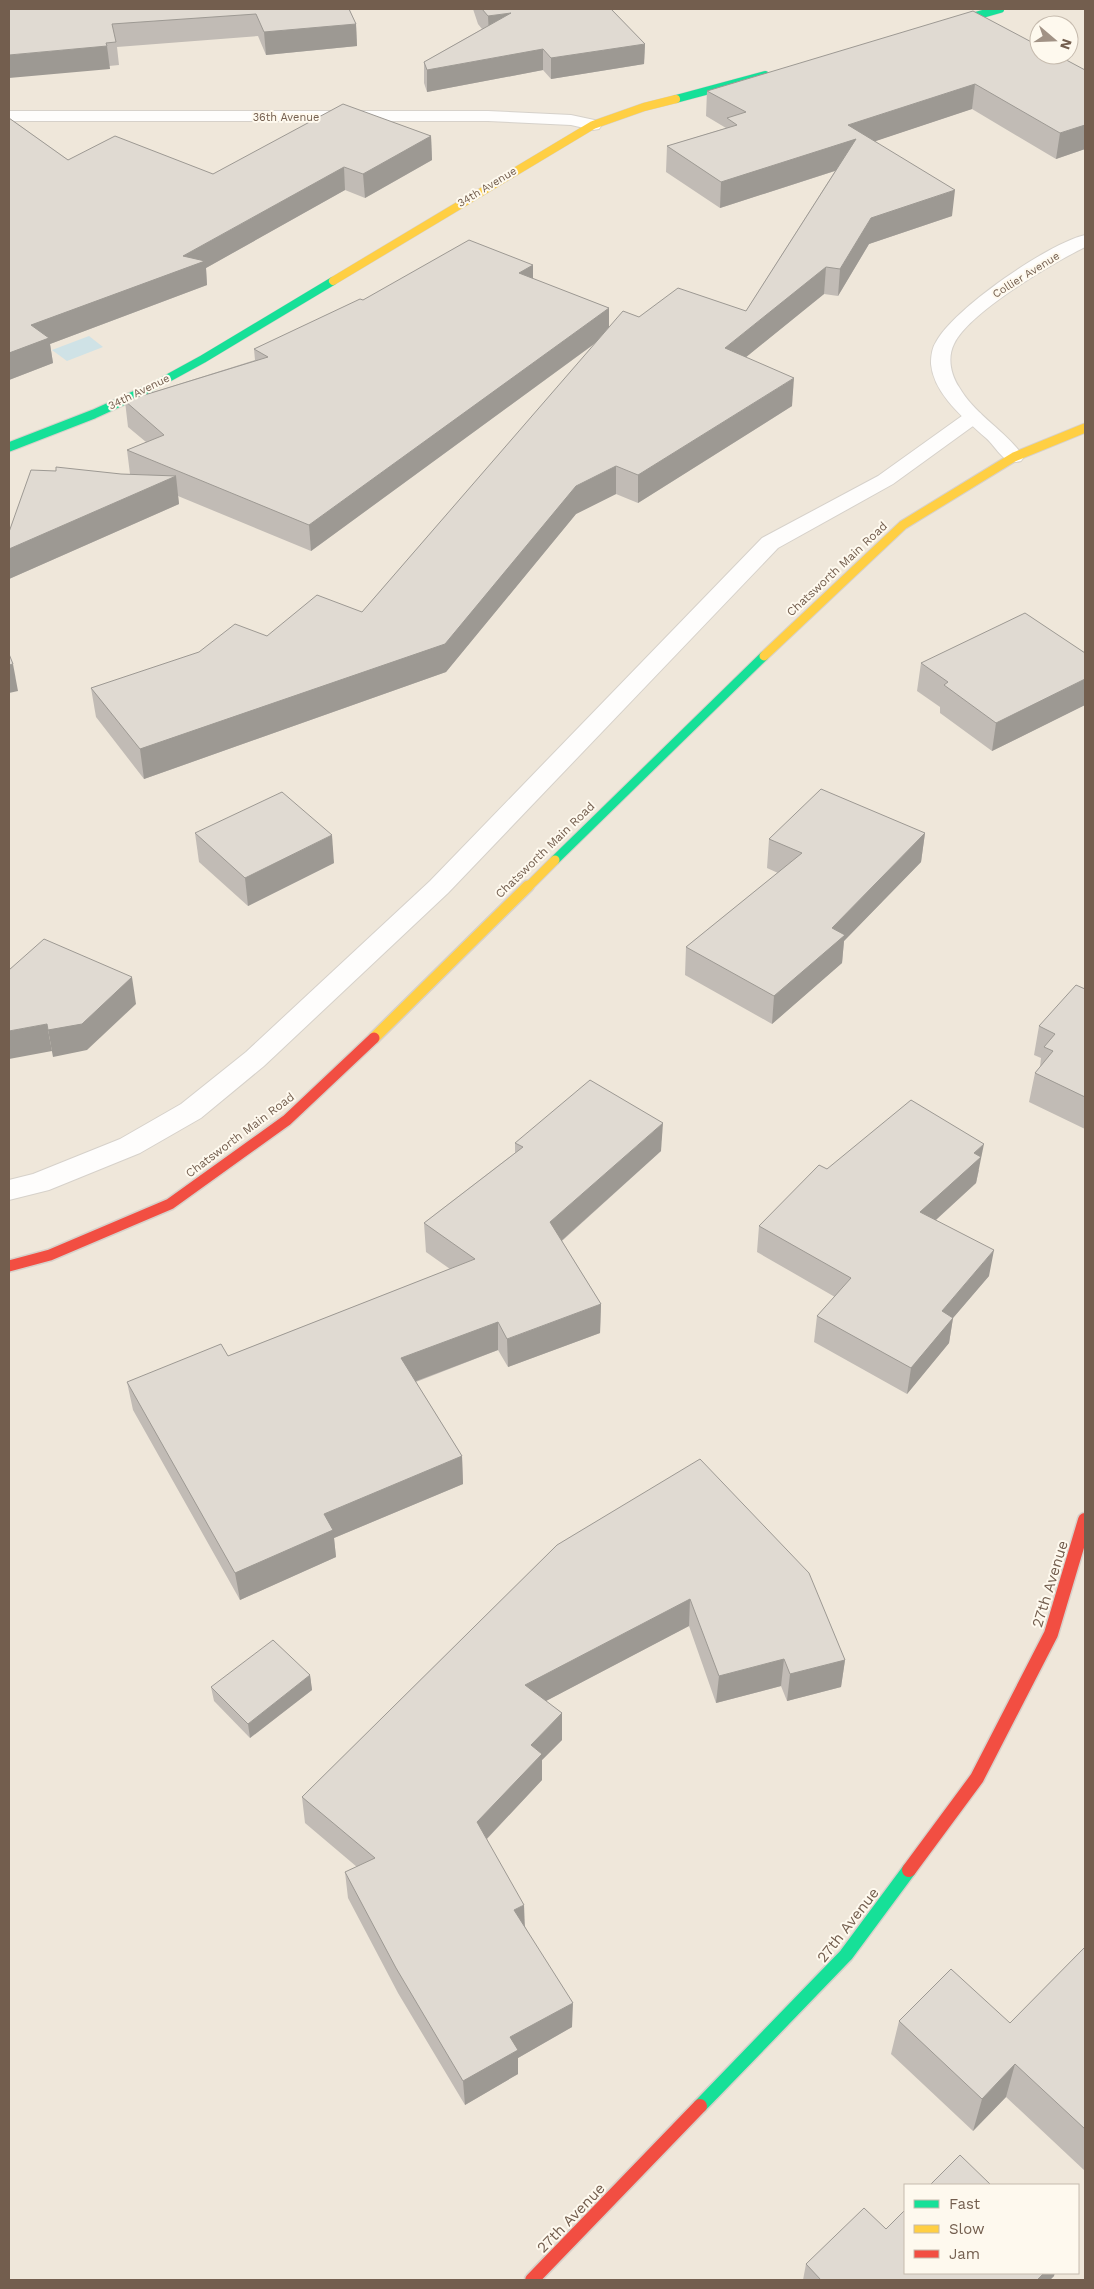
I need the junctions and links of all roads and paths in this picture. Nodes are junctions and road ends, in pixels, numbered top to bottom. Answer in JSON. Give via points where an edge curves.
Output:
{"nodes":[{"id":1,"x":1000,"y":9,"type":"edge"},
{"id":2,"x":936,"y":27,"type":"edge"},
{"id":3,"x":779,"y":71,"type":"edge"},
{"id":4,"x":9,"y":116,"type":"edge"},
{"id":5,"x":593,"y":125,"type":"junction"},
{"id":6,"x":1085,"y":240,"type":"edge"},
{"id":7,"x":973,"y":416,"type":"junction"},
{"id":8,"x":1085,"y":428,"type":"edge"},
{"id":9,"x":9,"y":448,"type":"edge"},
{"id":10,"x":1014,"y":458,"type":"junction"},
{"id":11,"x":9,"y":1190,"type":"edge"},
{"id":12,"x":9,"y":1266,"type":"edge"},
{"id":13,"x":1085,"y":1520,"type":"edge"},
{"id":14,"x":532,"y":2280,"type":"edge"}],
"edges":[{"from":1,"to":2,"type":"street"},
{"from":3,"to":5,"type":"street","name":"34th Avenue","via":[[644,107]]},
{"from":4,"to":5,"type":"street","name":"36th Avenue","via":[[488,116],[571,120]]},
{"from":5,"to":9,"type":"street","name":"34th Avenue","via":[[191,366],[122,402]]},
{"from":6,"to":7,"type":"street","name":"Collier Avenue","via":[[992,295],[946,341],[940,361],[945,379]]},
{"from":7,"to":10,"type":"street","name":"Collier Avenue"},
{"from":7,"to":11,"type":"street","via":[[913,462],[872,488],[770,543],[439,887],[256,1059],[191,1111],[130,1146],[39,1183]]},
{"from":8,"to":10,"type":"street","name":"Chatsworth Main Road"},
{"from":10,"to":12,"type":"street","name":"Chatsworth Main Road","via":[[935,504],[896,532],[287,1120],[170,1204],[50,1255]]},
{"from":13,"to":14,"type":"street","name":"27th Avenue","via":[[1051,1634],[977,1778],[846,1955]]}]}
